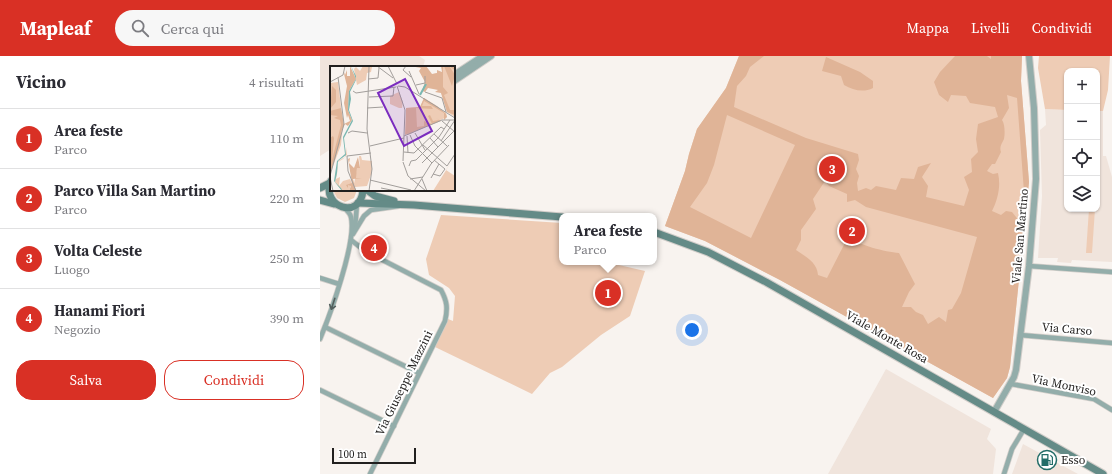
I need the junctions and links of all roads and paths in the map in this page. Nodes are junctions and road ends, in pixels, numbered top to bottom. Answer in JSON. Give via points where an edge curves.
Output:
{"nodes":[{"id":1,"x":483,"y":56,"type":"edge"},
{"id":2,"x":492,"y":56,"type":"edge"},
{"id":3,"x":1028,"y":56,"type":"edge"},
{"id":4,"x":455,"y":74,"type":"edge"},
{"id":5,"x":455,"y":80,"type":"edge"},
{"id":6,"x":330,"y":182,"type":"edge"},
{"id":7,"x":320,"y":188,"type":"edge"},
{"id":8,"x":363,"y":191,"type":"edge"},
{"id":9,"x":368,"y":191,"type":"edge"},
{"id":10,"x":320,"y":200,"type":"edge"},
{"id":11,"x":334,"y":204,"type":"junction"},
{"id":12,"x":357,"y":204,"type":"junction"},
{"id":13,"x":406,"y":204,"type":"junction"},
{"id":14,"x":414,"y":205,"type":"junction"},
{"id":15,"x":344,"y":208,"type":"junction"},
{"id":16,"x":559,"y":217,"type":"edge"},
{"id":17,"x":355,"y":230,"type":"junction"},
{"id":18,"x":657,"y":233,"type":"edge"},
{"id":19,"x":352,"y":237,"type":"junction"},
{"id":20,"x":1029,"y":266,"type":"junction"},
{"id":21,"x":1112,"y":272,"type":"edge"},
{"id":22,"x":320,"y":278,"type":"edge"},
{"id":23,"x":339,"y":284,"type":"junction"},
{"id":24,"x":325,"y":327,"type":"junction"},
{"id":25,"x":1020,"y":335,"type":"junction"},
{"id":26,"x":320,"y":339,"type":"edge"},
{"id":27,"x":1112,"y":343,"type":"edge"},
{"id":28,"x":419,"y":373,"type":"junction"},
{"id":29,"x":1011,"y":384,"type":"junction"},
{"id":30,"x":320,"y":390,"type":"edge"},
{"id":31,"x":1112,"y":410,"type":"edge"},
{"id":32,"x":994,"y":412,"type":"junction"},
{"id":33,"x":394,"y":426,"type":"junction"},
{"id":34,"x":1024,"y":429,"type":"junction"},
{"id":35,"x":370,"y":474,"type":"edge"},
{"id":36,"x":1004,"y":474,"type":"edge"},
{"id":37,"x":1103,"y":474,"type":"edge"}],
"edges":[{"from":1,"to":4,"type":"street"},
{"from":2,"to":5,"type":"street"},
{"from":3,"to":20,"type":"street","name":"Viale San Martino","via":[[1034,108],[1036,179]]},
{"from":6,"to":7,"type":"main road"},
{"from":6,"to":11,"type":"main road","via":[[329,194]]},
{"from":8,"to":12,"type":"main road"},
{"from":9,"to":14,"type":"main road","via":[[378,197]]},
{"from":10,"to":11,"type":"main road"},
{"from":11,"to":15,"type":"main road"},
{"from":12,"to":13,"type":"main road"},
{"from":12,"to":15,"type":"main road"},
{"from":12,"to":17,"type":"street"},
{"from":13,"to":14,"type":"main road"},
{"from":13,"to":17,"type":"street","via":[[371,210]]},
{"from":14,"to":16,"type":"main road"},
{"from":15,"to":19,"type":"street","via":[[351,216]]},
{"from":17,"to":19,"type":"street"},
{"from":18,"to":32,"type":"main road","name":"Viale Monte Rosa","via":[[690,244],[744,270]]},
{"from":19,"to":23,"type":"street"},
{"from":19,"to":28,"type":"street","name":"Via Giuseppe Mazzini","via":[[365,251],[431,283],[441,290],[446,299],[448,309],[445,321]]},
{"from":20,"to":21,"type":"street"},
{"from":20,"to":25,"type":"street","name":"Viale San Martino"},
{"from":22,"to":23,"type":"street"},
{"from":23,"to":24,"type":"street","one_way":true},
{"from":24,"to":26,"type":"street"},
{"from":24,"to":28,"type":"street"},
{"from":25,"to":27,"type":"street","name":"Via Carso"},
{"from":25,"to":29,"type":"street","name":"Viale San Martino","via":[[1016,370]]},
{"from":28,"to":33,"type":"street","name":"Via Giuseppe Mazzini"},
{"from":29,"to":31,"type":"street","name":"Via Monviso","via":[[1094,399]]},
{"from":29,"to":32,"type":"street","name":"Viale San Martino"},
{"from":30,"to":33,"type":"street"},
{"from":32,"to":34,"type":"main road","name":"Viale Monte Rosa"},
{"from":33,"to":35,"type":"street","name":"Via Giuseppe Mazzini"},
{"from":34,"to":36,"type":"street","via":[[1012,449]]},
{"from":34,"to":37,"type":"main road","name":"Viale Monte Rosa"}]}
